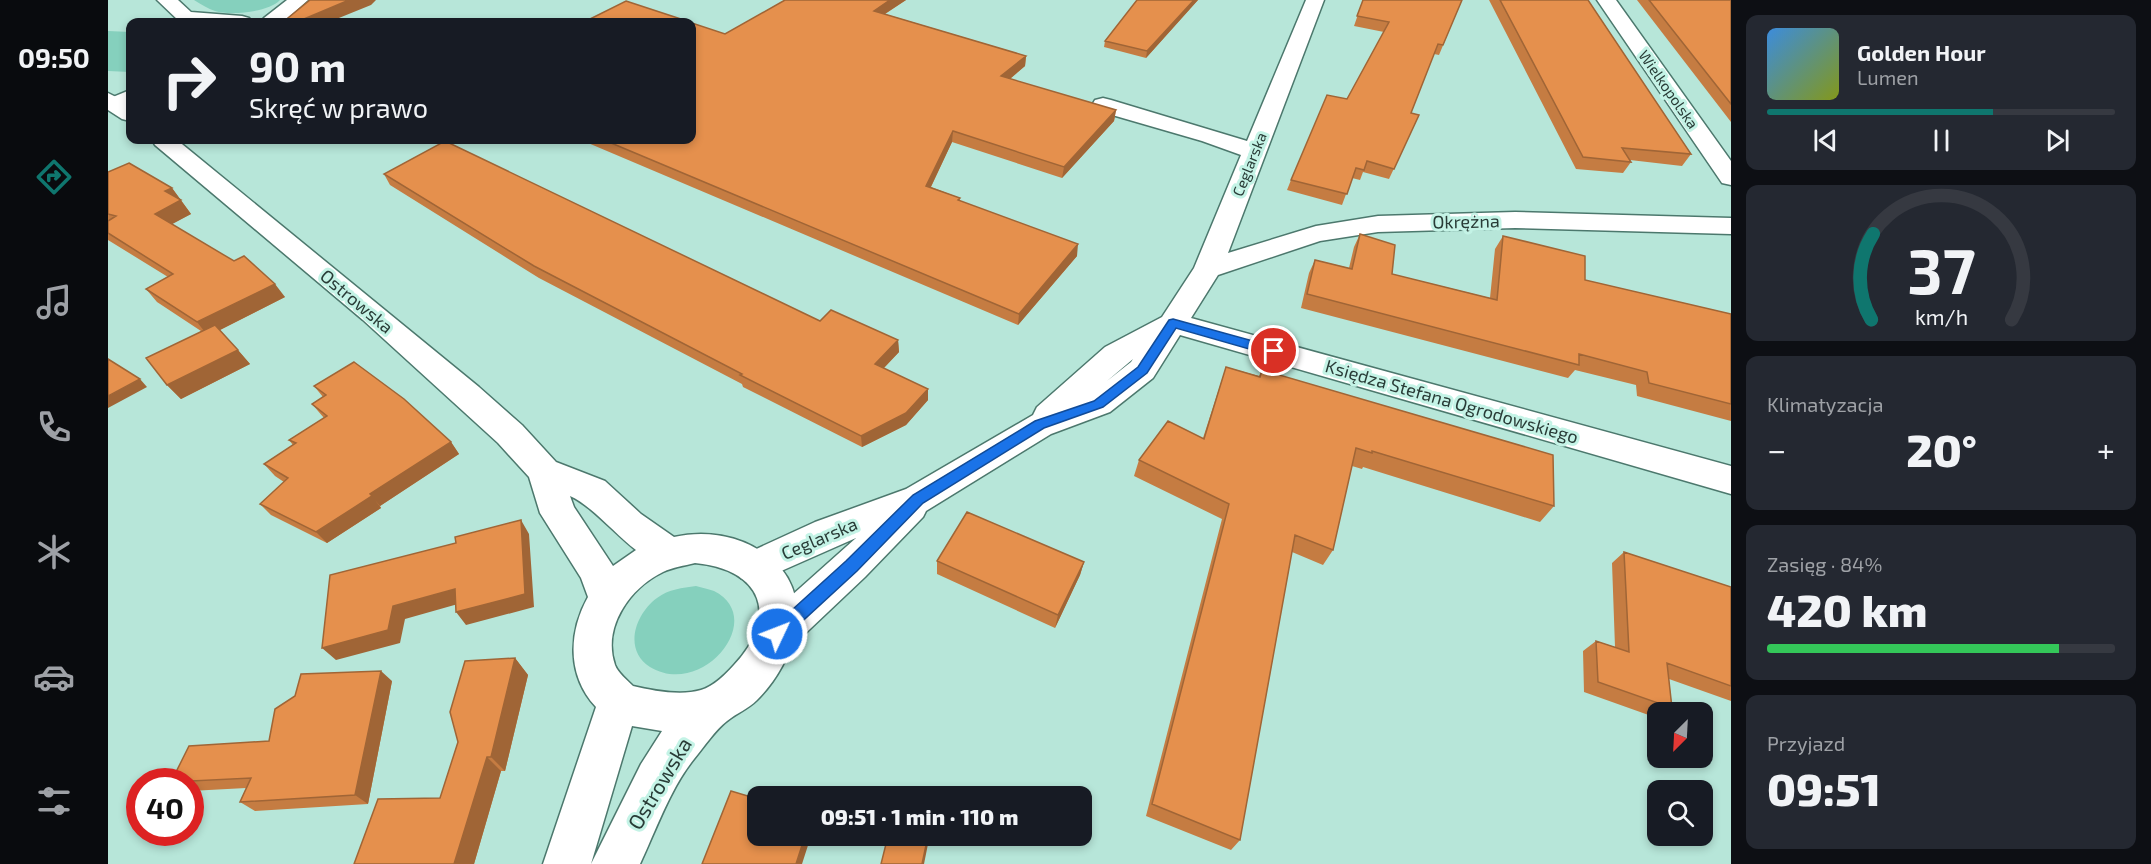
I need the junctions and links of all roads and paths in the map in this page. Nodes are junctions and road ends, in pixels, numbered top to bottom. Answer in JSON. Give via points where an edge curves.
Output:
{"nodes":[{"id":1,"x":166,"y":0,"type":"edge"},
{"id":2,"x":298,"y":0,"type":"edge"},
{"id":3,"x":1315,"y":0,"type":"edge"},
{"id":4,"x":1606,"y":0,"type":"edge"},
{"id":5,"x":197,"y":18,"type":"edge"},
{"id":6,"x":276,"y":18,"type":"edge"},
{"id":7,"x":1103,"y":105,"type":"edge"},
{"id":8,"x":168,"y":144,"type":"edge"},
{"id":9,"x":1254,"y":152,"type":"junction"},
{"id":10,"x":1731,"y":178,"type":"edge"},
{"id":11,"x":1731,"y":226,"type":"edge"},
{"id":12,"x":1208,"y":269,"type":"junction"},
{"id":13,"x":1173,"y":323,"type":"junction"},
{"id":14,"x":544,"y":471,"type":"junction"},
{"id":15,"x":1731,"y":480,"type":"edge"},
{"id":16,"x":918,"y":499,"type":"junction"},
{"id":17,"x":668,"y":553,"type":"junction"},
{"id":18,"x":754,"y":567,"type":"junction"},
{"id":19,"x":607,"y":597,"type":"junction"},
{"id":20,"x":777,"y":634,"type":"junction"},
{"id":21,"x":619,"y":701,"type":"junction"},
{"id":22,"x":711,"y":707,"type":"junction"},
{"id":23,"x":567,"y":864,"type":"edge"},
{"id":24,"x":615,"y":864,"type":"edge"}],
"edges":[{"from":1,"to":5,"type":"street","via":[[186,17]]},
{"from":2,"to":6,"type":"street"},
{"from":3,"to":9,"type":"street","name":"Ceglarska"},
{"from":4,"to":10,"type":"street","name":"Wielkopolska"},
{"from":7,"to":9,"type":"street"},
{"from":8,"to":14,"type":"street","name":"Ostrowska","via":[[468,395]]},
{"from":9,"to":12,"type":"street","name":"Ceglarska"},
{"from":11,"to":12,"type":"street","name":"Okrężna","via":[[1515,220],[1378,224],[1316,234]]},
{"from":12,"to":13,"type":"street","name":"Ceglarska"},
{"from":13,"to":15,"type":"street","name":"Księdza Stefana Ogrodowskiego"},
{"from":13,"to":16,"type":"street","name":"Ceglarska","via":[[1142,370],[1099,404],[1039,425]]},
{"from":14,"to":17,"type":"street","name":"Ostrowska","via":[[593,491],[628,524]]},
{"from":14,"to":19,"type":"street","name":"Ostrowska","via":[[558,513],[597,571]]},
{"from":16,"to":18,"type":"street","name":"Ceglarska","via":[[828,533]]},
{"from":16,"to":20,"type":"street","name":"Ceglarska"},
{"from":17,"to":18,"type":"street","via":[[695,548],[722,550]]},
{"from":17,"to":19,"type":"street","via":[[635,569]]},
{"from":18,"to":20,"type":"street","via":[[771,581],[777,602]]},
{"from":19,"to":21,"type":"street","via":[[597,616],[592,639],[593,663],[603,683]]},
{"from":20,"to":22,"type":"street","via":[[762,665],[733,694]]},
{"from":21,"to":22,"type":"street","via":[[679,713]]},
{"from":21,"to":23,"type":"street"},
{"from":22,"to":24,"type":"street","name":"Ostrowska","via":[[677,746]]}]}
